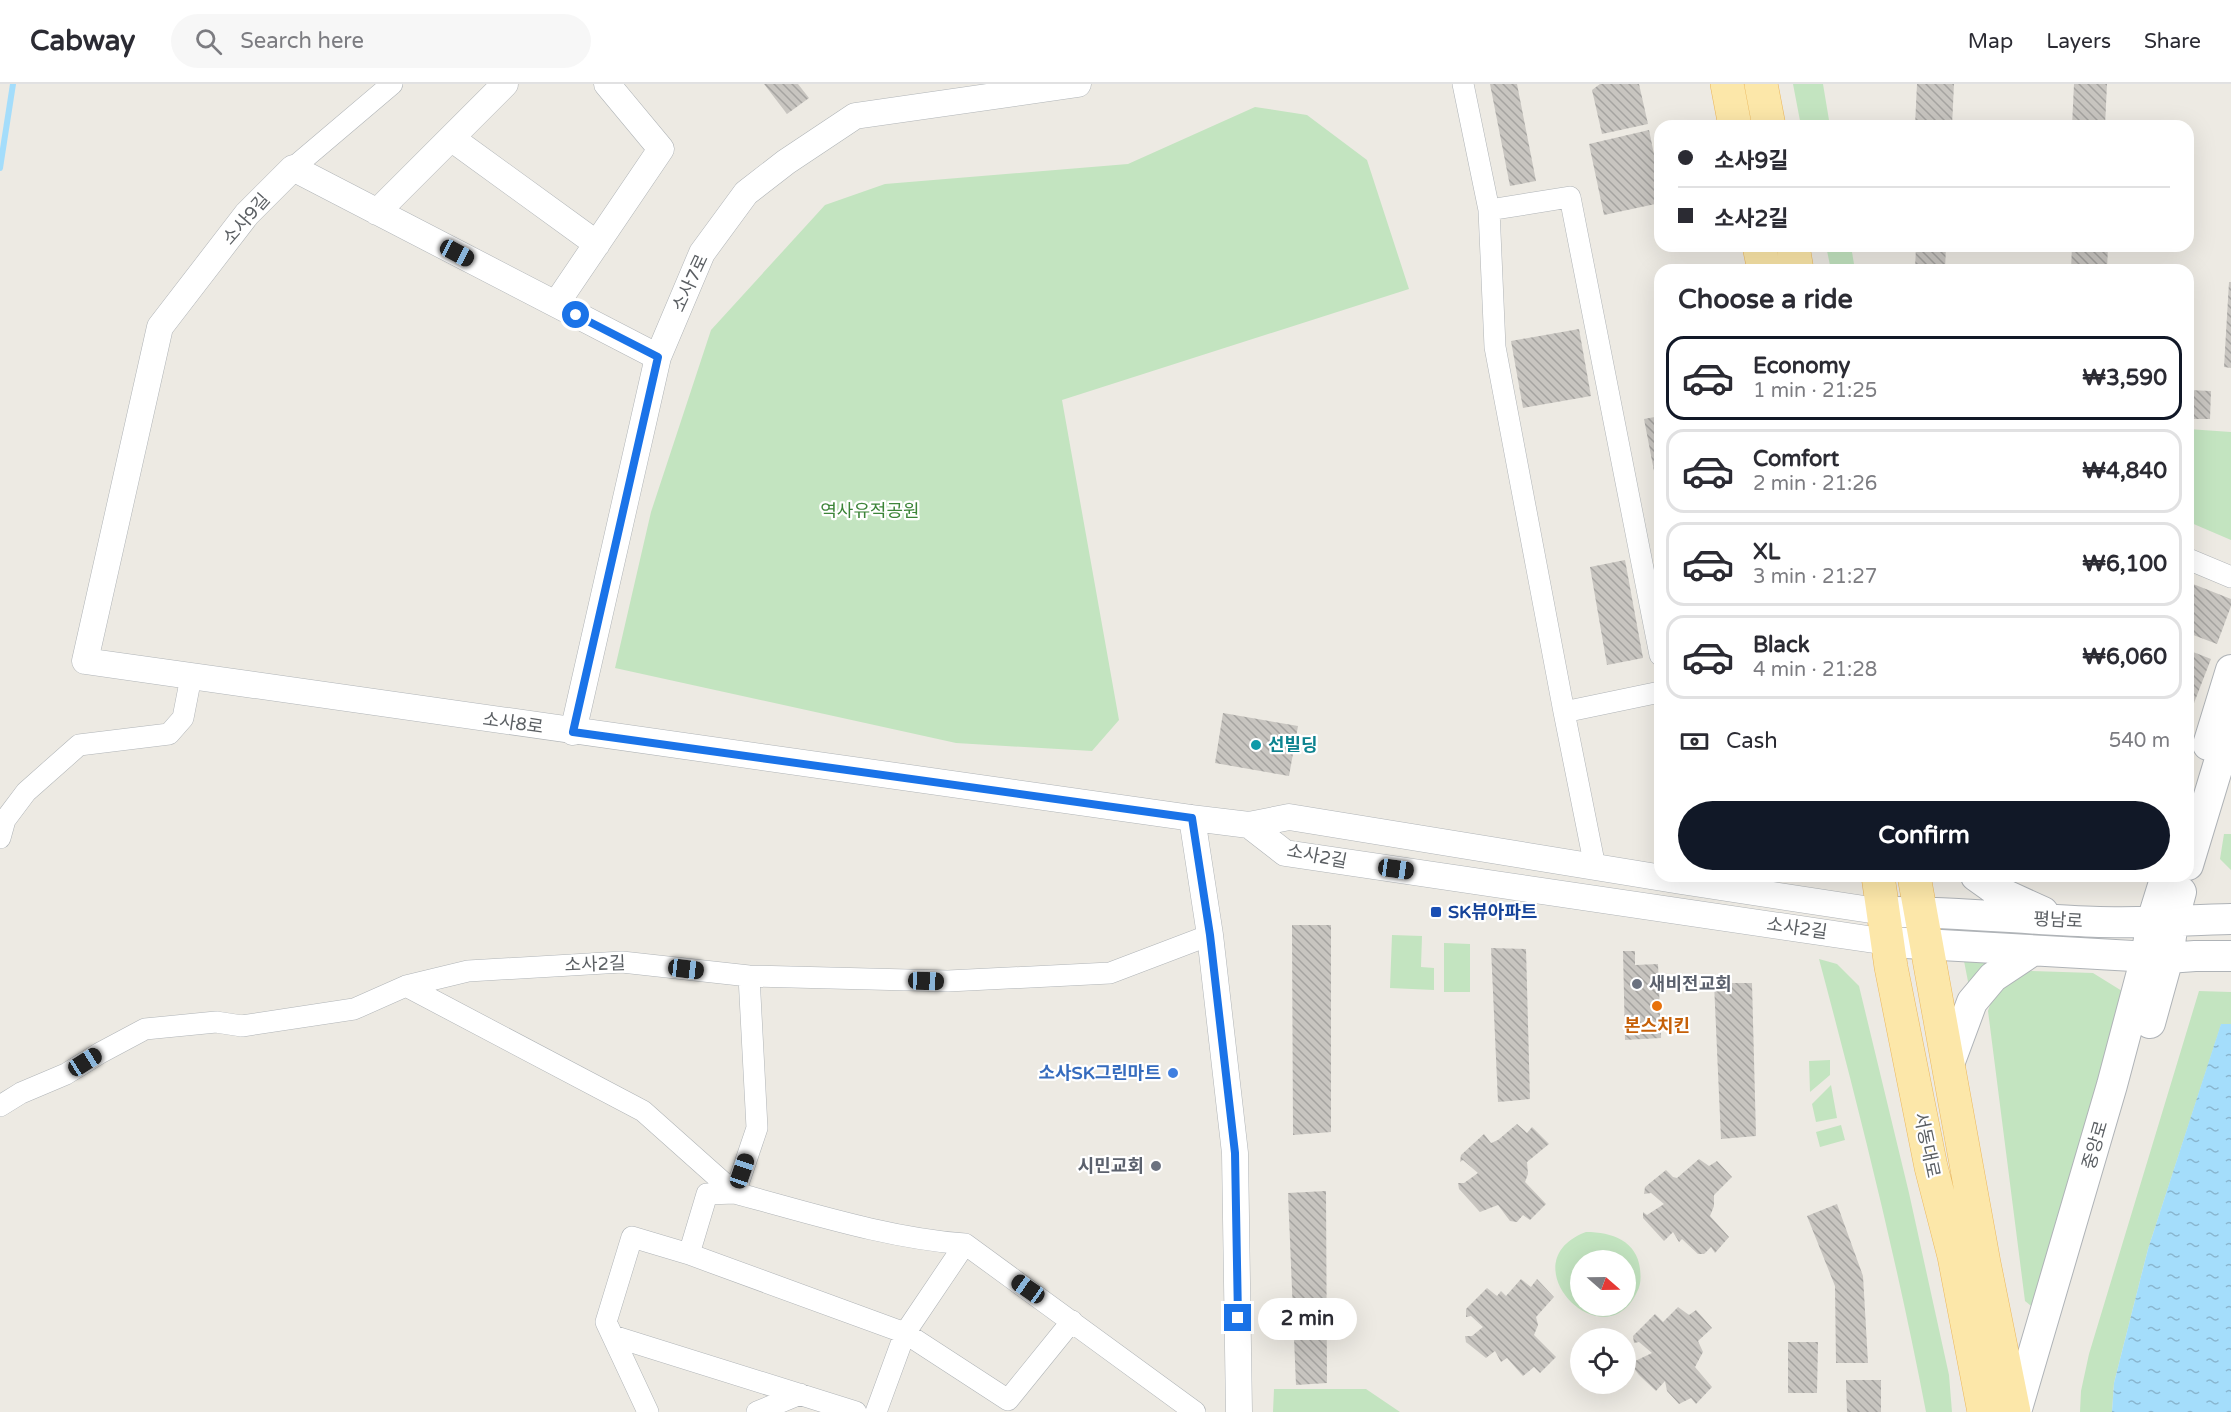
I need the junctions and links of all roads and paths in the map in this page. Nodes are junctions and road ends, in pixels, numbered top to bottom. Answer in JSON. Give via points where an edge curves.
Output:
{"nodes":[{"id":1,"x":392,"y":84,"type":"edge"},
{"id":2,"x":506,"y":84,"type":"edge"},
{"id":3,"x":607,"y":84,"type":"edge"},
{"id":4,"x":1078,"y":84,"type":"edge"},
{"id":5,"x":1463,"y":84,"type":"edge"},
{"id":6,"x":1726,"y":84,"type":"edge"},
{"id":7,"x":1761,"y":84,"type":"edge"},
{"id":8,"x":1734,"y":120,"type":"edge"},
{"id":9,"x":1768,"y":120,"type":"edge"},
{"id":10,"x":452,"y":138,"type":"junction"},
{"id":11,"x":293,"y":168,"type":"junction"},
{"id":12,"x":1489,"y":210,"type":"junction"},
{"id":13,"x":378,"y":212,"type":"junction"},
{"id":14,"x":597,"y":244,"type":"junction"},
{"id":15,"x":556,"y":304,"type":"junction"},
{"id":16,"x":658,"y":357,"type":"junction"},
{"id":17,"x":2194,"y":562,"type":"edge"},
{"id":18,"x":2231,"y":577,"type":"edge"},
{"id":19,"x":1654,"y":624,"type":"edge"},
{"id":20,"x":85,"y":661,"type":"joint"},
{"id":21,"x":2231,"y":670,"type":"edge"},
{"id":22,"x":191,"y":676,"type":"junction"},
{"id":23,"x":1654,"y":693,"type":"edge"},
{"id":24,"x":1564,"y":712,"type":"junction"},
{"id":25,"x":2231,"y":723,"type":"edge"},
{"id":26,"x":573,"y":732,"type":"junction"},
{"id":27,"x":2194,"y":786,"type":"edge"},
{"id":28,"x":1192,"y":818,"type":"junction"},
{"id":29,"x":1248,"y":825,"type":"junction"},
{"id":30,"x":0,"y":838,"type":"edge"},
{"id":31,"x":2194,"y":845,"type":"edge"},
{"id":32,"x":1595,"y":867,"type":"junction"},
{"id":33,"x":1654,"y":879,"type":"edge"},
{"id":34,"x":1668,"y":882,"type":"edge"},
{"id":35,"x":1879,"y":882,"type":"edge"},
{"id":36,"x":1915,"y":882,"type":"edge"},
{"id":37,"x":1984,"y":882,"type":"edge"},
{"id":38,"x":2165,"y":882,"type":"edge"},
{"id":39,"x":2182,"y":882,"type":"edge"},
{"id":40,"x":1921,"y":911,"type":"junction"},
{"id":41,"x":2231,"y":919,"type":"edge"},
{"id":42,"x":2060,"y":920,"type":"junction"},
{"id":43,"x":2162,"y":922,"type":"junction"},
{"id":44,"x":1886,"y":927,"type":"junction"},
{"id":45,"x":1210,"y":935,"type":"junction"},
{"id":46,"x":1927,"y":945,"type":"junction"},
{"id":47,"x":2032,"y":951,"type":"junction"},
{"id":48,"x":2231,"y":956,"type":"edge"},
{"id":49,"x":2157,"y":958,"type":"junction"},
{"id":50,"x":749,"y":976,"type":"junction"},
{"id":51,"x":406,"y":986,"type":"junction"},
{"id":52,"x":1948,"y":1064,"type":"junction"},
{"id":53,"x":0,"y":1106,"type":"edge"},
{"id":54,"x":735,"y":1193,"type":"junction"},
{"id":55,"x":965,"y":1244,"type":"junction"},
{"id":56,"x":689,"y":1254,"type":"junction"},
{"id":57,"x":1072,"y":1322,"type":"junction"},
{"id":58,"x":905,"y":1333,"type":"junction"},
{"id":59,"x":613,"y":1336,"type":"junction"},
{"id":60,"x":800,"y":1394,"type":"junction"},
{"id":61,"x":648,"y":1412,"type":"edge"},
{"id":62,"x":757,"y":1412,"type":"edge"},
{"id":63,"x":856,"y":1412,"type":"edge"},
{"id":64,"x":876,"y":1412,"type":"edge"},
{"id":65,"x":1196,"y":1412,"type":"edge"},
{"id":66,"x":1239,"y":1412,"type":"edge"},
{"id":67,"x":1984,"y":1412,"type":"edge"},
{"id":68,"x":2015,"y":1412,"type":"edge"},
{"id":69,"x":2038,"y":1412,"type":"edge"}],
"edges":[{"from":1,"to":11,"type":"street"},
{"from":2,"to":10,"type":"street"},
{"from":3,"to":14,"type":"street","via":[[662,149]]},
{"from":4,"to":16,"type":"street","name":"소사7로","via":[[855,116],[746,193],[702,253]]},
{"from":5,"to":12,"type":"street"},
{"from":6,"to":8,"type":"main road"},
{"from":7,"to":9,"type":"main road"},
{"from":10,"to":13,"type":"street"},
{"from":10,"to":14,"type":"street"},
{"from":11,"to":13,"type":"street"},
{"from":11,"to":20,"type":"street","name":"소사9길","via":[[247,214],[160,327]]},
{"from":12,"to":19,"type":"street","via":[[1570,197]]},
{"from":12,"to":24,"type":"street","via":[[1495,347]]},
{"from":13,"to":15,"type":"street"},
{"from":14,"to":15,"type":"street"},
{"from":15,"to":16,"type":"street"},
{"from":16,"to":26,"type":"street","name":"소사7로"},
{"from":17,"to":18,"type":"street"},
{"from":20,"to":22,"type":"street","name":"소사8로"},
{"from":21,"to":27,"type":"main road"},
{"from":22,"to":26,"type":"street","name":"소사8로"},
{"from":22,"to":30,"type":"street","via":[[183,718],[169,734],[79,745],[26,792],[5,820]]},
{"from":23,"to":24,"type":"street"},
{"from":24,"to":32,"type":"street"},
{"from":25,"to":31,"type":"main road"},
{"from":26,"to":28,"type":"street","name":"소사8로"},
{"from":28,"to":29,"type":"street","name":"소사8로"},
{"from":28,"to":45,"type":"street"},
{"from":29,"to":32,"type":"street","name":"소사2길","via":[[1289,817]]},
{"from":29,"to":44,"type":"street","name":"소사2길","via":[[1285,853]]},
{"from":32,"to":33,"type":"street","name":"소사2길"},
{"from":34,"to":44,"type":"street","name":"소사2길"},
{"from":35,"to":44,"type":"main road","name":"서동대로"},
{"from":36,"to":40,"type":"main road","name":"서동대로"},
{"from":37,"to":42,"type":"main road"},
{"from":38,"to":43,"type":"main road","name":"중앙로"},
{"from":39,"to":43,"type":"main road","name":"중앙로"},
{"from":40,"to":42,"type":"main road","name":"평남로"},
{"from":40,"to":44,"type":"main road","name":"평남로"},
{"from":40,"to":46,"type":"main road","name":"서동대로"},
{"from":41,"to":43,"type":"main road","name":"평남로"},
{"from":42,"to":43,"type":"main road","name":"평남로"},
{"from":43,"to":49,"type":"main road","name":"중앙로"},
{"from":44,"to":46,"type":"main road","name":"평남로"},
{"from":44,"to":67,"type":"main road","name":"서동대로","via":[[1931,1167],[1954,1256]]},
{"from":45,"to":50,"type":"street","name":"소사2길","via":[[1110,973],[948,981]]},
{"from":45,"to":66,"type":"street","via":[[1235,1153]]},
{"from":46,"to":47,"type":"main road","name":"평남로"},
{"from":46,"to":52,"type":"main road","name":"서동대로"},
{"from":47,"to":49,"type":"main road","name":"평남로"},
{"from":47,"to":52,"type":"main road","via":[[1993,977],[1972,1002]]},
{"from":48,"to":49,"type":"main road","name":"평남로"},
{"from":49,"to":68,"type":"main road","name":"중앙로","via":[[2112,1085]]},
{"from":49,"to":69,"type":"main road","name":"중앙로"},
{"from":50,"to":51,"type":"street","name":"소사2길","via":[[622,962],[468,971]]},
{"from":50,"to":54,"type":"street","via":[[757,1128]]},
{"from":51,"to":53,"type":"street","name":"소사2길","via":[[354,1009],[242,1026],[216,1022],[145,1029]]},
{"from":51,"to":54,"type":"street","via":[[643,1111]]},
{"from":52,"to":68,"type":"main road","name":"서동대로"},
{"from":54,"to":55,"type":"street","via":[[854,1225]]},
{"from":54,"to":56,"type":"street","via":[[707,1194]]},
{"from":55,"to":57,"type":"street"},
{"from":55,"to":58,"type":"street"},
{"from":56,"to":58,"type":"street"},
{"from":56,"to":59,"type":"street","via":[[632,1238],[606,1322]]},
{"from":57,"to":58,"type":"street","via":[[1008,1400]]},
{"from":57,"to":65,"type":"street"},
{"from":58,"to":64,"type":"street"},
{"from":59,"to":60,"type":"street"},
{"from":59,"to":61,"type":"street"},
{"from":60,"to":62,"type":"street"},
{"from":60,"to":63,"type":"street"}]}
